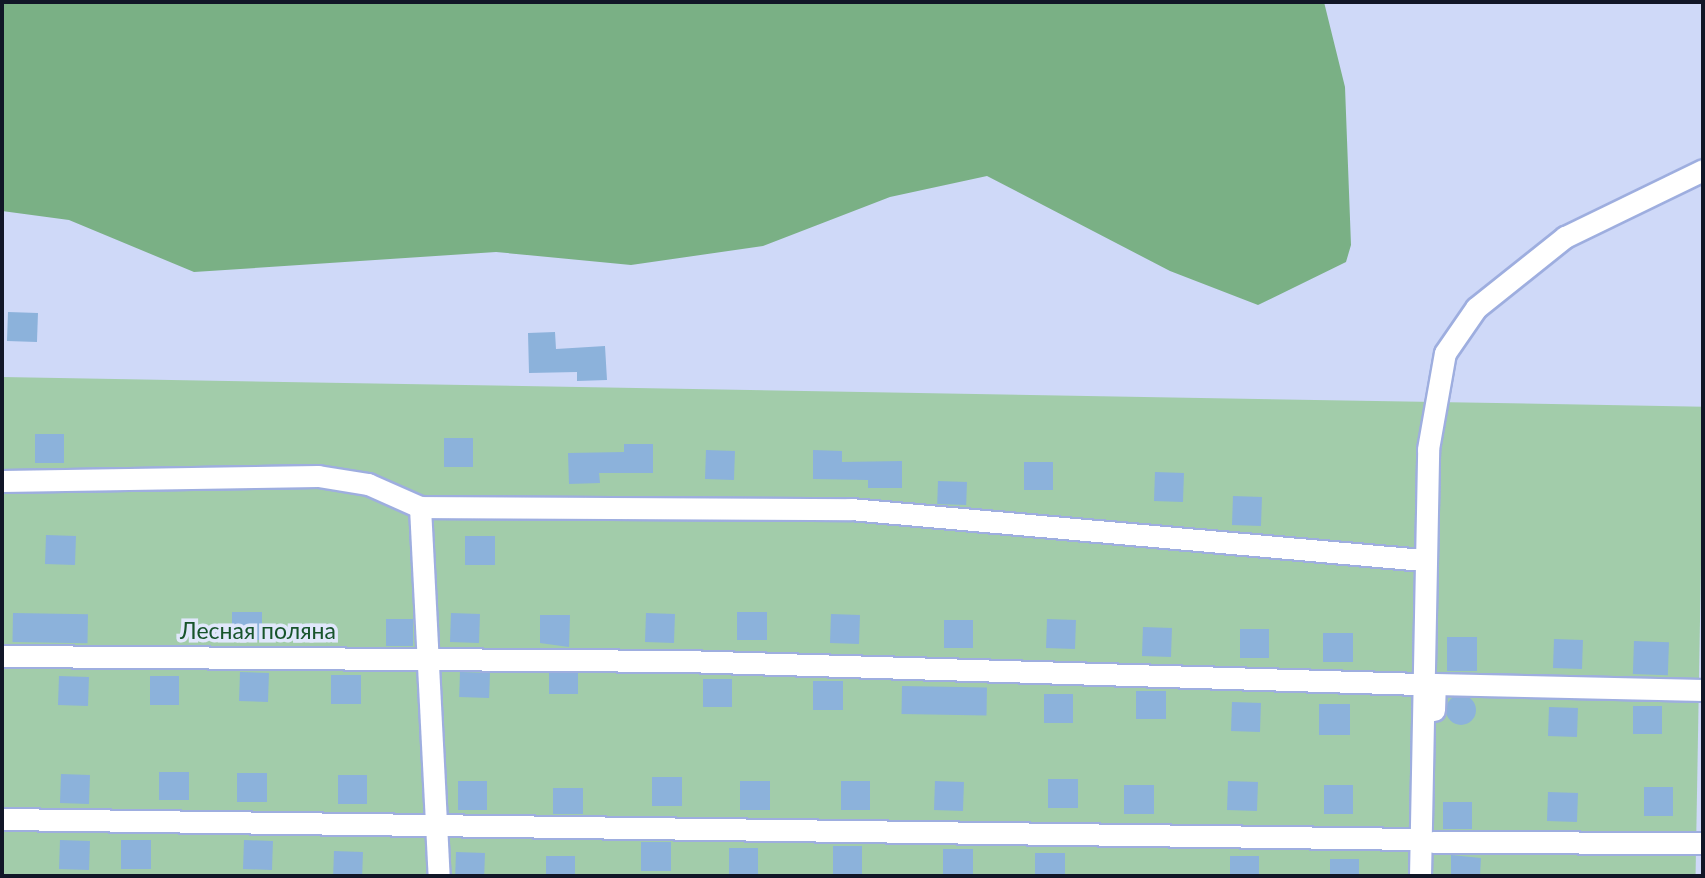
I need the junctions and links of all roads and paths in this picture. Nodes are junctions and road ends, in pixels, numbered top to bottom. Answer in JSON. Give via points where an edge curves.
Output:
{"nodes":[{"id":1,"x":1703,"y":170,"type":"edge"},
{"id":2,"x":2,"y":481,"type":"edge"},
{"id":3,"x":420,"y":507,"type":"junction"},
{"id":4,"x":1423,"y":560,"type":"junction"},
{"id":5,"x":2,"y":656,"type":"edge"},
{"id":6,"x":433,"y":658,"type":"junction"},
{"id":7,"x":1422,"y":684,"type":"junction"},
{"id":8,"x":1703,"y":691,"type":"edge"},
{"id":9,"x":2,"y":819,"type":"edge"},
{"id":10,"x":438,"y":827,"type":"junction"},
{"id":11,"x":1426,"y":841,"type":"junction"},
{"id":12,"x":1703,"y":843,"type":"edge"},
{"id":13,"x":439,"y":876,"type":"edge"},
{"id":14,"x":1420,"y":876,"type":"edge"},
{"id":15,"x":1432,"y":876,"type":"edge"}],
"edges":[{"from":1,"to":4,"type":"street","via":[[1565,237],[1476,308],[1445,353],[1428,449]]},
{"from":2,"to":3,"type":"street","via":[[318,476],[368,484]]},
{"from":3,"to":4,"type":"street","via":[[850,509]]},
{"from":3,"to":6,"type":"street"},
{"from":4,"to":7,"type":"street"},
{"from":5,"to":6,"type":"street"},
{"from":6,"to":7,"type":"street"},
{"from":6,"to":10,"type":"street"},
{"from":7,"to":11,"type":"street"},
{"from":8,"to":11,"type":"street","via":[[1434,684]]},
{"from":9,"to":10,"type":"street"},
{"from":10,"to":11,"type":"street"},
{"from":10,"to":13,"type":"street"},
{"from":11,"to":12,"type":"street"},
{"from":11,"to":14,"type":"street"},
{"from":11,"to":15,"type":"street"}]}
